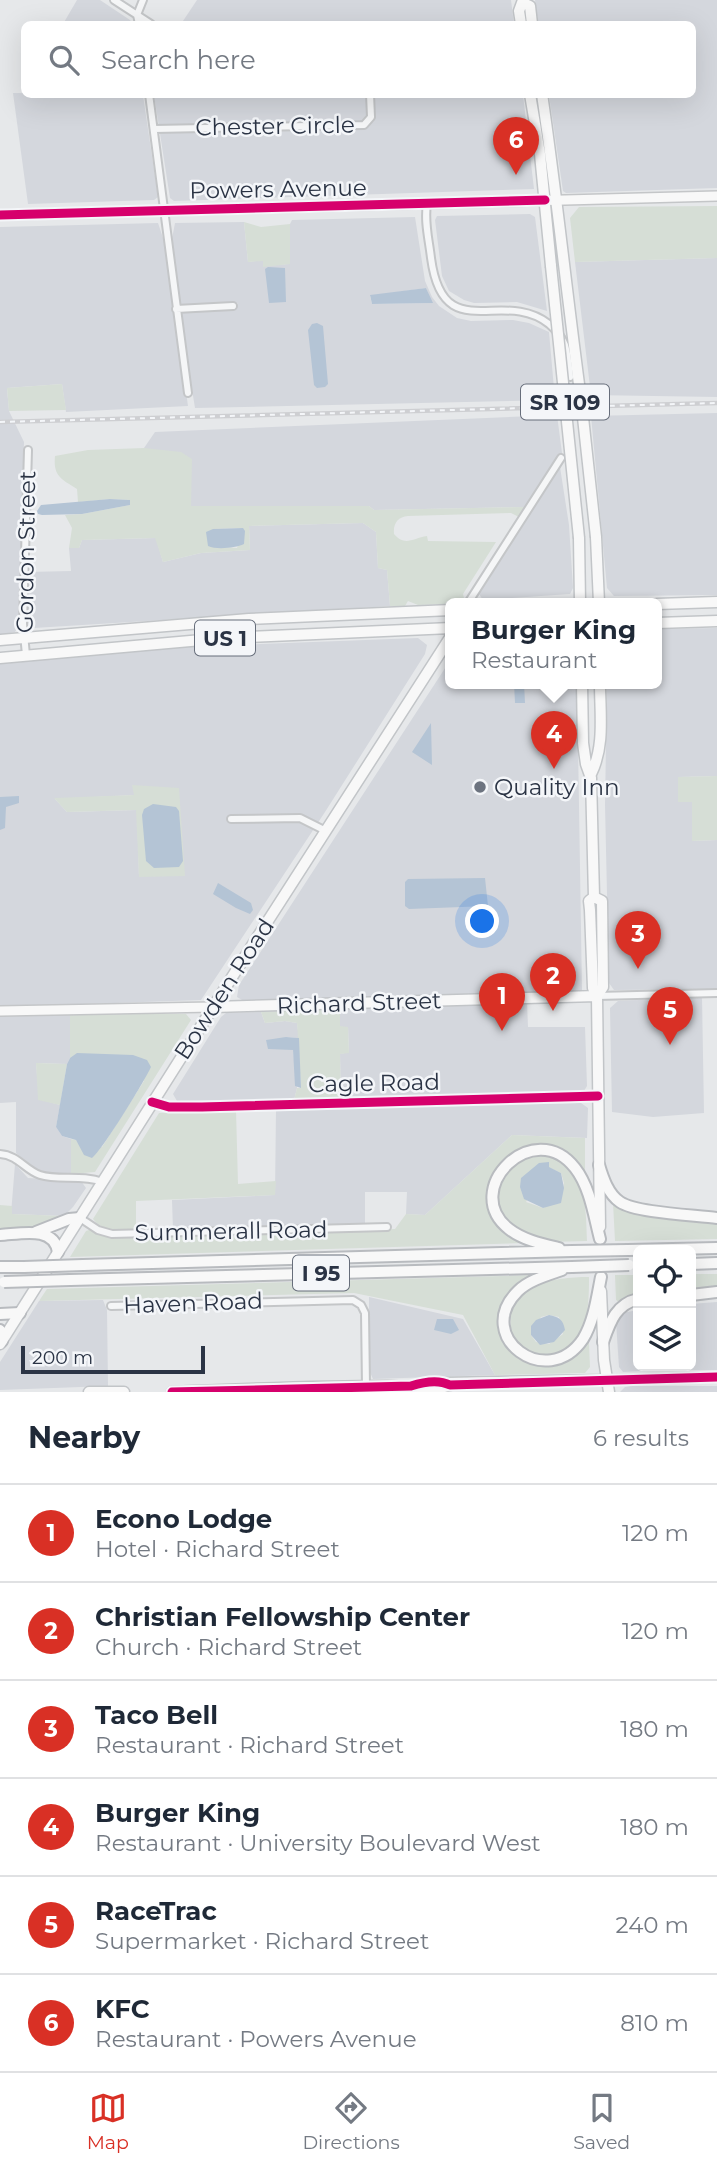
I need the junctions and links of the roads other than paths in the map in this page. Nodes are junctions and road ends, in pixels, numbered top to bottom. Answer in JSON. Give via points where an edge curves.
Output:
{"nodes":[{"id":1,"x":114,"y":0,"type":"edge"},
{"id":2,"x":143,"y":0,"type":"edge"},
{"id":3,"x":523,"y":2,"type":"edge"},
{"id":4,"x":137,"y":15,"type":"junction"},
{"id":5,"x":138,"y":21,"type":"edge"},
{"id":6,"x":146,"y":21,"type":"edge"},
{"id":7,"x":521,"y":21,"type":"edge"},
{"id":8,"x":532,"y":21,"type":"edge"},
{"id":9,"x":149,"y":98,"type":"edge"},
{"id":10,"x":370,"y":98,"type":"edge"},
{"id":11,"x":531,"y":98,"type":"edge"},
{"id":12,"x":543,"y":98,"type":"edge"},
{"id":13,"x":153,"y":129,"type":"junction"},
{"id":14,"x":717,"y":196,"type":"edge"},
{"id":15,"x":545,"y":200,"type":"junction"},
{"id":16,"x":557,"y":200,"type":"junction"},
{"id":17,"x":427,"y":205,"type":"junction"},
{"id":18,"x":164,"y":211,"type":"junction"},
{"id":19,"x":0,"y":215,"type":"edge"},
{"id":20,"x":233,"y":306,"type":"dead end"},
{"id":21,"x":176,"y":309,"type":"junction"},
{"id":22,"x":570,"y":377,"type":"dead end"},
{"id":23,"x":188,"y":393,"type":"dead end"},
{"id":24,"x":28,"y":450,"type":"dead end"},
{"id":25,"x":561,"y":458,"type":"dead end"},
{"id":26,"x":471,"y":598,"type":"edge"},
{"id":27,"x":580,"y":598,"type":"edge"},
{"id":28,"x":599,"y":598,"type":"edge"},
{"id":29,"x":717,"y":603,"type":"edge"},
{"id":30,"x":662,"y":604,"type":"edge"},
{"id":31,"x":445,"y":611,"type":"edge"},
{"id":32,"x":223,"y":620,"type":"junction"},
{"id":33,"x":717,"y":621,"type":"edge"},
{"id":34,"x":662,"y":622,"type":"edge"},
{"id":35,"x":445,"y":628,"type":"edge"},
{"id":36,"x":24,"y":637,"type":"junction"},
{"id":37,"x":225,"y":638,"type":"junction"},
{"id":38,"x":0,"y":640,"type":"edge"},
{"id":39,"x":445,"y":645,"type":"edge"},
{"id":40,"x":26,"y":655,"type":"junction"},
{"id":41,"x":0,"y":658,"type":"edge"},
{"id":42,"x":582,"y":689,"type":"edge"},
{"id":43,"x":600,"y":689,"type":"edge"},
{"id":44,"x":591,"y":774,"type":"junction"},
{"id":45,"x":231,"y":819,"type":"dead end"},
{"id":46,"x":326,"y":831,"type":"junction"},
{"id":47,"x":717,"y":993,"type":"edge"},
{"id":48,"x":597,"y":996,"type":"junction"},
{"id":49,"x":212,"y":1007,"type":"junction"},
{"id":50,"x":0,"y":1011,"type":"edge"},
{"id":51,"x":598,"y":1096,"type":"junction"},
{"id":52,"x":152,"y":1102,"type":"junction"},
{"id":53,"x":0,"y":1154,"type":"edge"},
{"id":54,"x":599,"y":1165,"type":"junction"},
{"id":55,"x":103,"y":1182,"type":"junction"},
{"id":56,"x":80,"y":1217,"type":"junction"},
{"id":57,"x":717,"y":1218,"type":"edge"},
{"id":58,"x":387,"y":1227,"type":"dead end"},
{"id":59,"x":33,"y":1233,"type":"junction"},
{"id":60,"x":0,"y":1235,"type":"edge"},
{"id":61,"x":600,"y":1239,"type":"junction"},
{"id":62,"x":717,"y":1248,"type":"edge"},
{"id":63,"x":572,"y":1251,"type":"junction"},
{"id":64,"x":58,"y":1252,"type":"junction"},
{"id":65,"x":717,"y":1263,"type":"edge"},
{"id":66,"x":696,"y":1264,"type":"edge"},
{"id":67,"x":633,"y":1265,"type":"edge"},
{"id":68,"x":0,"y":1267,"type":"edge"},
{"id":69,"x":572,"y":1267,"type":"junction"},
{"id":70,"x":601,"y":1277,"type":"junction"},
{"id":71,"x":2,"y":1282,"type":"edge"},
{"id":72,"x":717,"y":1292,"type":"edge"},
{"id":73,"x":696,"y":1294,"type":"edge"},
{"id":74,"x":633,"y":1300,"type":"edge"},
{"id":75,"x":110,"y":1306,"type":"dead end"},
{"id":76,"x":20,"y":1313,"type":"junction"},
{"id":77,"x":0,"y":1314,"type":"edge"},
{"id":78,"x":1,"y":1339,"type":"edge"},
{"id":79,"x":603,"y":1342,"type":"junction"},
{"id":80,"x":717,"y":1377,"type":"edge"},
{"id":81,"x":606,"y":1380,"type":"junction"},
{"id":82,"x":366,"y":1386,"type":"junction"},
{"id":83,"x":305,"y":1390,"type":"edge"},
{"id":84,"x":89,"y":1392,"type":"edge"},
{"id":85,"x":124,"y":1392,"type":"edge"},
{"id":86,"x":172,"y":1392,"type":"edge"},
{"id":87,"x":608,"y":1392,"type":"edge"}],
"edges":[{"from":1,"to":4,"type":"street"},
{"from":2,"to":4,"type":"street"},
{"from":3,"to":7,"type":"main road"},
{"from":3,"to":8,"type":"main road","via":[[530,6]]},
{"from":4,"to":5,"type":"street"},
{"from":4,"to":6,"type":"street"},
{"from":9,"to":13,"type":"street"},
{"from":10,"to":13,"type":"street","name":"Chester Circle","via":[[371,117],[364,125]]},
{"from":11,"to":15,"type":"main road","number":"SR 109"},
{"from":12,"to":16,"type":"main road","number":"SR 109"},
{"from":13,"to":18,"type":"street"},
{"from":14,"to":16,"type":"street","name":"Powers Avenue"},
{"from":15,"to":16,"type":"street","name":"Powers Avenue"},
{"from":15,"to":17,"type":"street","name":"Powers Avenue"},
{"from":15,"to":27,"type":"main road","number":"SR 109","bridge":true,"via":[[579,538]]},
{"from":16,"to":28,"type":"main road","number":"SR 109","bridge":true,"via":[[596,537]]},
{"from":17,"to":18,"type":"street","name":"Powers Avenue"},
{"from":17,"to":22,"type":"street","via":[[433,276],[445,299],[467,311],[520,311],[543,319],[565,345]]},
{"from":18,"to":19,"type":"street","name":"Powers Avenue"},
{"from":18,"to":21,"type":"street"},
{"from":20,"to":21,"type":"street"},
{"from":21,"to":23,"type":"street"},
{"from":24,"to":36,"type":"street","name":"Gordon Street"},
{"from":25,"to":26,"type":"street"},
{"from":29,"to":30,"type":"main road"},
{"from":31,"to":32,"type":"main road","number":"US 1"},
{"from":32,"to":36,"type":"main road","number":"US 1"},
{"from":32,"to":37,"type":"main road"},
{"from":33,"to":34,"type":"main road"},
{"from":35,"to":37,"type":"main road","number":"US 1"},
{"from":36,"to":38,"type":"main road","number":"US 1"},
{"from":36,"to":40,"type":"street","name":"Gordon Street"},
{"from":37,"to":40,"type":"main road","number":"US 1"},
{"from":39,"to":46,"type":"main road","name":"Bowden Road"},
{"from":40,"to":41,"type":"main road","number":"US 1"},
{"from":42,"to":44,"type":"main road","via":[[583,743]]},
{"from":43,"to":44,"type":"main road","via":[[600,745]]},
{"from":44,"to":48,"type":"main road","via":[[594,897],[589,901]]},
{"from":45,"to":46,"type":"street","via":[[300,818]]},
{"from":46,"to":49,"type":"main road","name":"Bowden Road"},
{"from":47,"to":48,"type":"street","name":"Richard Street"},
{"from":48,"to":49,"type":"main road","name":"Richard Street"},
{"from":48,"to":51,"type":"main road"},
{"from":49,"to":50,"type":"street","name":"Richard Street"},
{"from":49,"to":52,"type":"main road","name":"Bowden Road"},
{"from":51,"to":52,"type":"street","name":"Cagle Road","via":[[180,1107]]},
{"from":51,"to":54,"type":"main road"},
{"from":52,"to":55,"type":"main road","name":"Bowden Road"},
{"from":53,"to":55,"type":"street","via":[[43,1176],[81,1176]]},
{"from":54,"to":57,"type":"highway","via":[[607,1186],[622,1204]]},
{"from":54,"to":61,"type":"main road"},
{"from":55,"to":56,"type":"main road","name":"Bowden Road"},
{"from":56,"to":58,"type":"street","name":"Summerall Road","via":[[112,1234]]},
{"from":56,"to":59,"type":"highway"},
{"from":56,"to":64,"type":"main road","name":"Bowden Road"},
{"from":59,"to":60,"type":"highway"},
{"from":59,"to":64,"type":"highway","via":[[54,1239]]},
{"from":61,"to":63,"type":"highway","via":[[583,1181],[572,1165],[546,1151],[517,1156],[505,1165],[495,1184],[498,1216],[521,1236]]},
{"from":61,"to":70,"type":"main road"},
{"from":62,"to":63,"type":"highway","number":"I 95","bridge":true},
{"from":63,"to":68,"type":"highway","number":"I 95","bridge":true},
{"from":64,"to":76,"type":"main road","name":"Bowden Road"},
{"from":65,"to":66,"type":"highway"},
{"from":67,"to":69,"type":"highway","number":"I 95","bridge":true},
{"from":69,"to":70,"type":"highway","via":[[523,1286],[510,1302],[505,1333],[524,1358],[555,1360],[576,1348],[590,1323]]},
{"from":69,"to":71,"type":"highway","number":"I 95","bridge":true},
{"from":70,"to":79,"type":"main road"},
{"from":72,"to":73,"type":"highway"},
{"from":74,"to":79,"type":"highway","via":[[618,1309]]},
{"from":75,"to":82,"type":"street","name":"Haven Road","via":[[353,1300],[365,1313]]},
{"from":76,"to":77,"type":"highway"},
{"from":76,"to":78,"type":"main road","name":"Bowden Road"},
{"from":79,"to":81,"type":"main road"},
{"from":80,"to":81,"type":"street"},
{"from":81,"to":82,"type":"main road"},
{"from":81,"to":87,"type":"main road"},
{"from":82,"to":83,"type":"main road"},
{"from":83,"to":86,"type":"main road"},
{"from":84,"to":85,"type":"main road"}]}
